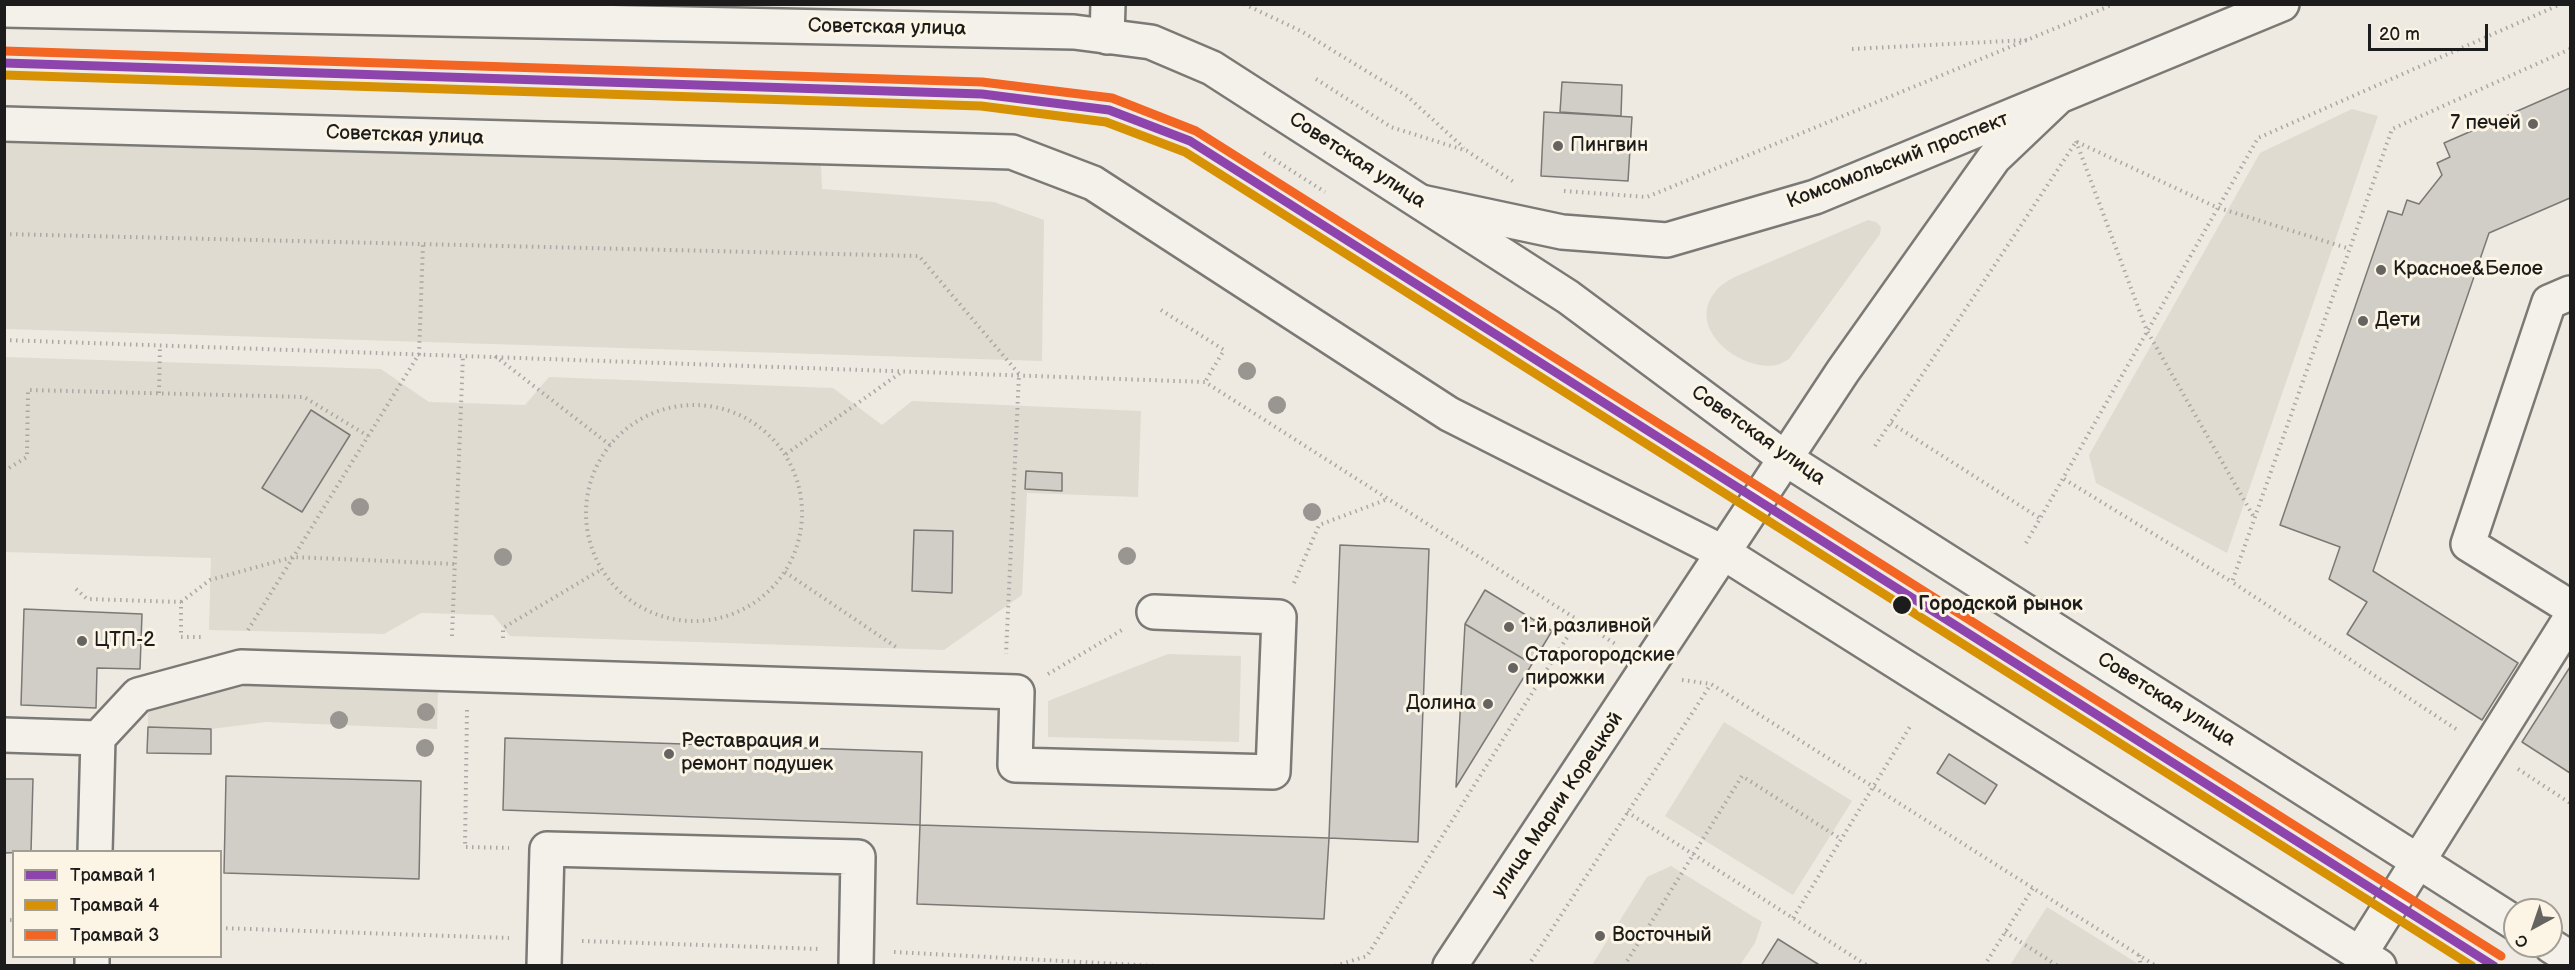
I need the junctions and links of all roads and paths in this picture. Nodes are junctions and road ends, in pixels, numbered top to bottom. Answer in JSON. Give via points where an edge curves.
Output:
{"nodes":[{"id":1,"x":1108,"y":4,"type":"edge"},
{"id":2,"x":1244,"y":4,"type":"edge"},
{"id":3,"x":2115,"y":4,"type":"edge"},
{"id":4,"x":2282,"y":4,"type":"edge"},
{"id":5,"x":2561,"y":4,"type":"edge"},
{"id":6,"x":4,"y":10,"type":"edge"},
{"id":7,"x":1107,"y":37,"type":"junction"},
{"id":8,"x":2031,"y":39,"type":"junction"},
{"id":9,"x":1852,"y":49,"type":"dead end"},
{"id":10,"x":2571,"y":49,"type":"edge"},
{"id":11,"x":1316,"y":79,"type":"dead end"},
{"id":12,"x":2057,"y":98,"type":"junction"},
{"id":13,"x":4,"y":124,"type":"edge"},
{"id":14,"x":2076,"y":141,"type":"junction"},
{"id":15,"x":1467,"y":151,"type":"junction"},
{"id":16,"x":1264,"y":153,"type":"dead end"},
{"id":17,"x":1515,"y":182,"type":"dead end"},
{"id":18,"x":1558,"y":191,"type":"dead end"},
{"id":19,"x":1325,"y":192,"type":"dead end"},
{"id":20,"x":1419,"y":201,"type":"junction"},
{"id":21,"x":2216,"y":207,"type":"junction"},
{"id":22,"x":4,"y":234,"type":"edge"},
{"id":23,"x":423,"y":244,"type":"junction"},
{"id":24,"x":2350,"y":249,"type":"junction"},
{"id":25,"x":2571,"y":293,"type":"edge"},
{"id":26,"x":1161,"y":310,"type":"dead end"},
{"id":27,"x":2147,"y":331,"type":"junction"},
{"id":28,"x":4,"y":340,"type":"edge"},
{"id":29,"x":160,"y":345,"type":"junction"},
{"id":30,"x":419,"y":354,"type":"junction"},
{"id":31,"x":463,"y":355,"type":"junction"},
{"id":32,"x":495,"y":356,"type":"junction"},
{"id":33,"x":904,"y":371,"type":"junction"},
{"id":34,"x":1019,"y":374,"type":"junction"},
{"id":35,"x":1205,"y":382,"type":"junction"},
{"id":36,"x":159,"y":393,"type":"junction"},
{"id":37,"x":1891,"y":423,"type":"junction"},
{"id":38,"x":368,"y":436,"type":"junction"},
{"id":39,"x":610,"y":445,"type":"junction"},
{"id":40,"x":1875,"y":446,"type":"dead end"},
{"id":41,"x":786,"y":454,"type":"junction"},
{"id":42,"x":1786,"y":459,"type":"junction"},
{"id":43,"x":4,"y":471,"type":"edge"},
{"id":44,"x":2064,"y":479,"type":"junction"},
{"id":45,"x":1388,"y":499,"type":"junction"},
{"id":46,"x":2041,"y":519,"type":"junction"},
{"id":47,"x":2255,"y":520,"type":"junction"},
{"id":48,"x":2026,"y":543,"type":"dead end"},
{"id":49,"x":1724,"y":553,"type":"junction"},
{"id":50,"x":293,"y":557,"type":"junction"},
{"id":51,"x":455,"y":564,"type":"junction"},
{"id":52,"x":602,"y":569,"type":"junction"},
{"id":53,"x":785,"y":572,"type":"junction"},
{"id":54,"x":2232,"y":582,"type":"junction"},
{"id":55,"x":76,"y":590,"type":"dead end"},
{"id":56,"x":181,"y":602,"type":"junction"},
{"id":57,"x":2571,"y":607,"type":"edge"},
{"id":58,"x":1154,"y":612,"type":"joint"},
{"id":59,"x":1279,"y":617,"type":"junction"},
{"id":60,"x":2571,"y":619,"type":"edge"},
{"id":61,"x":1578,"y":620,"type":"junction"},
{"id":62,"x":503,"y":628,"type":"dead end"},
{"id":63,"x":248,"y":630,"type":"dead end"},
{"id":64,"x":202,"y":637,"type":"dead end"},
{"id":65,"x":452,"y":643,"type":"dead end"},
{"id":66,"x":1617,"y":645,"type":"dead end"},
{"id":67,"x":467,"y":675,"type":"junction"},
{"id":68,"x":1680,"y":680,"type":"dead end"},
{"id":69,"x":1711,"y":684,"type":"junction"},
{"id":70,"x":906,"y":689,"type":"junction"},
{"id":71,"x":1011,"y":692,"type":"junction"},
{"id":72,"x":1911,"y":725,"type":"dead end"},
{"id":73,"x":4,"y":735,"type":"edge"},
{"id":74,"x":98,"y":738,"type":"junction"},
{"id":75,"x":2488,"y":751,"type":"junction"},
{"id":76,"x":1874,"y":786,"type":"junction"},
{"id":77,"x":2571,"y":803,"type":"edge"},
{"id":78,"x":1628,"y":812,"type":"junction"},
{"id":79,"x":1841,"y":839,"type":"junction"},
{"id":80,"x":547,"y":849,"type":"junction"},
{"id":81,"x":95,"y":850,"type":"edge"},
{"id":82,"x":1693,"y":855,"type":"junction"},
{"id":83,"x":2419,"y":861,"type":"junction"},
{"id":84,"x":2033,"y":888,"type":"junction"},
{"id":85,"x":2503,"y":915,"type":"edge"},
{"id":86,"x":1793,"y":918,"type":"junction"},
{"id":87,"x":222,"y":928,"type":"edge"},
{"id":88,"x":2005,"y":932,"type":"junction"},
{"id":89,"x":544,"y":952,"type":"edge"},
{"id":90,"x":2139,"y":955,"type":"junction"},
{"id":91,"x":856,"y":958,"type":"edge"},
{"id":92,"x":2369,"y":960,"type":"edge"},
{"id":93,"x":1157,"y":966,"type":"edge"},
{"id":94,"x":1335,"y":966,"type":"edge"},
{"id":95,"x":1450,"y":966,"type":"edge"},
{"id":96,"x":1528,"y":966,"type":"edge"},
{"id":97,"x":1624,"y":966,"type":"edge"},
{"id":98,"x":1868,"y":966,"type":"edge"},
{"id":99,"x":1984,"y":966,"type":"edge"},
{"id":100,"x":2058,"y":966,"type":"edge"},
{"id":101,"x":2141,"y":966,"type":"edge"},
{"id":102,"x":2156,"y":966,"type":"edge"}],
"edges":[{"from":1,"to":7,"type":"main road"},
{"from":2,"to":15,"type":"path","via":[[1301,31],[1407,96]]},
{"from":3,"to":8,"type":"path"},
{"from":4,"to":12,"type":"main road","name":"Комсомольский проспект"},
{"from":5,"to":21,"type":"path","via":[[2258,138]]},
{"from":6,"to":7,"type":"main road","name":"Советская улица","via":[[1074,32]]},
{"from":7,"to":20,"type":"main road","name":"Советская улица","via":[[1151,42],[1212,68]]},
{"from":8,"to":9,"type":"path"},
{"from":8,"to":18,"type":"path","via":[[1647,197]]},
{"from":10,"to":24,"type":"path","via":[[2391,129]]},
{"from":11,"to":15,"type":"path","via":[[1391,127]]},
{"from":12,"to":20,"type":"main road","name":"Комсомольский проспект","via":[[1815,197],[1667,240],[1562,232]]},
{"from":12,"to":42,"type":"main road","name":"Комсомольский проспект","via":[[1994,158]]},
{"from":13,"to":49,"type":"main road","name":"Советская улица","via":[[1012,152],[1093,183],[1449,414]]},
{"from":14,"to":21,"type":"path"},
{"from":14,"to":27,"type":"path"},
{"from":14,"to":37,"type":"path"},
{"from":15,"to":17,"type":"path"},
{"from":16,"to":19,"type":"path"},
{"from":20,"to":42,"type":"main road","name":"Советская улица","via":[[1568,297]]},
{"from":21,"to":24,"type":"path"},
{"from":21,"to":27,"type":"path"},
{"from":22,"to":23,"type":"path"},
{"from":23,"to":30,"type":"path"},
{"from":23,"to":34,"type":"path","via":[[919,256]]},
{"from":24,"to":47,"type":"path"},
{"from":25,"to":57,"type":"main road","via":[[2549,302],[2468,544]]},
{"from":26,"to":35,"type":"path","via":[[1224,350]]},
{"from":27,"to":44,"type":"path"},
{"from":27,"to":47,"type":"path"},
{"from":28,"to":29,"type":"path"},
{"from":29,"to":30,"type":"path"},
{"from":29,"to":36,"type":"path"},
{"from":30,"to":31,"type":"path"},
{"from":30,"to":38,"type":"path"},
{"from":31,"to":32,"type":"path"},
{"from":31,"to":51,"type":"path"},
{"from":32,"to":33,"type":"path"},
{"from":32,"to":39,"type":"path"},
{"from":33,"to":34,"type":"path"},
{"from":33,"to":41,"type":"path"},
{"from":34,"to":35,"type":"path"},
{"from":34,"to":71,"type":"path"},
{"from":35,"to":45,"type":"path"},
{"from":36,"to":38,"type":"path","via":[[304,397]]},
{"from":36,"to":43,"type":"path","via":[[28,390],[27,457]]},
{"from":37,"to":40,"type":"path"},
{"from":37,"to":46,"type":"path"},
{"from":38,"to":50,"type":"path"},
{"from":39,"to":41,"type":"path","via":[[621,432],[652,412],[689,404],[727,409],[760,426]]},
{"from":39,"to":52,"type":"path","via":[[599,459],[587,492],[586,526],[595,559]]},
{"from":41,"to":53,"type":"path","via":[[801,489],[803,527],[792,563]]},
{"from":42,"to":49,"type":"main road","name":"Комсомольский проспект"},
{"from":42,"to":83,"type":"main road","name":"Советская улица"},
{"from":44,"to":46,"type":"path"},
{"from":44,"to":54,"type":"path"},
{"from":45,"to":59,"type":"path","via":[[1318,525]]},
{"from":45,"to":61,"type":"path"},
{"from":46,"to":48,"type":"path"},
{"from":47,"to":54,"type":"path"},
{"from":49,"to":92,"type":"main road","name":"Советская улица"},
{"from":49,"to":95,"type":"main road","name":"улица Марии Корецкой"},
{"from":50,"to":51,"type":"path"},
{"from":50,"to":56,"type":"path","via":[[210,580]]},
{"from":50,"to":63,"type":"path"},
{"from":51,"to":65,"type":"path"},
{"from":52,"to":53,"type":"path","via":[[614,587],[641,609],[674,621],[708,622],[741,612],[770,593]]},
{"from":52,"to":62,"type":"path"},
{"from":53,"to":70,"type":"path","via":[[906,654]]},
{"from":54,"to":75,"type":"path"},
{"from":55,"to":56,"type":"path","via":[[87,599]]},
{"from":56,"to":64,"type":"path","via":[[181,637]]},
{"from":58,"to":59,"type":"main road"},
{"from":58,"to":71,"type":"path"},
{"from":59,"to":71,"type":"main road","via":[[1273,772],[1015,765]]},
{"from":60,"to":75,"type":"main road"},
{"from":61,"to":66,"type":"path"},
{"from":61,"to":94,"type":"path","via":[[1367,956]]},
{"from":67,"to":70,"type":"main road"},
{"from":67,"to":74,"type":"main road","via":[[241,667],[138,695]]},
{"from":67,"to":80,"type":"path","via":[[465,847]]},
{"from":68,"to":69,"type":"path"},
{"from":69,"to":76,"type":"path"},
{"from":69,"to":78,"type":"path"},
{"from":70,"to":71,"type":"main road"},
{"from":72,"to":76,"type":"path"},
{"from":73,"to":74,"type":"main road"},
{"from":74,"to":81,"type":"main road"},
{"from":75,"to":77,"type":"path"},
{"from":75,"to":83,"type":"main road"},
{"from":76,"to":79,"type":"path"},
{"from":76,"to":84,"type":"path"},
{"from":78,"to":82,"type":"path"},
{"from":78,"to":96,"type":"path"},
{"from":79,"to":82,"type":"path","via":[[1742,776]]},
{"from":79,"to":86,"type":"path"},
{"from":80,"to":89,"type":"main road"},
{"from":80,"to":91,"type":"main road","via":[[858,857]]},
{"from":82,"to":86,"type":"path"},
{"from":82,"to":97,"type":"path"},
{"from":83,"to":85,"type":"main road","name":"Советская улица"},
{"from":83,"to":92,"type":"main road"},
{"from":84,"to":88,"type":"path"},
{"from":84,"to":90,"type":"path"},
{"from":86,"to":98,"type":"path"},
{"from":87,"to":89,"type":"path"},
{"from":88,"to":99,"type":"path"},
{"from":88,"to":100,"type":"path"},
{"from":89,"to":91,"type":"path"},
{"from":90,"to":101,"type":"path"},
{"from":90,"to":102,"type":"path"},
{"from":91,"to":93,"type":"path"}]}
